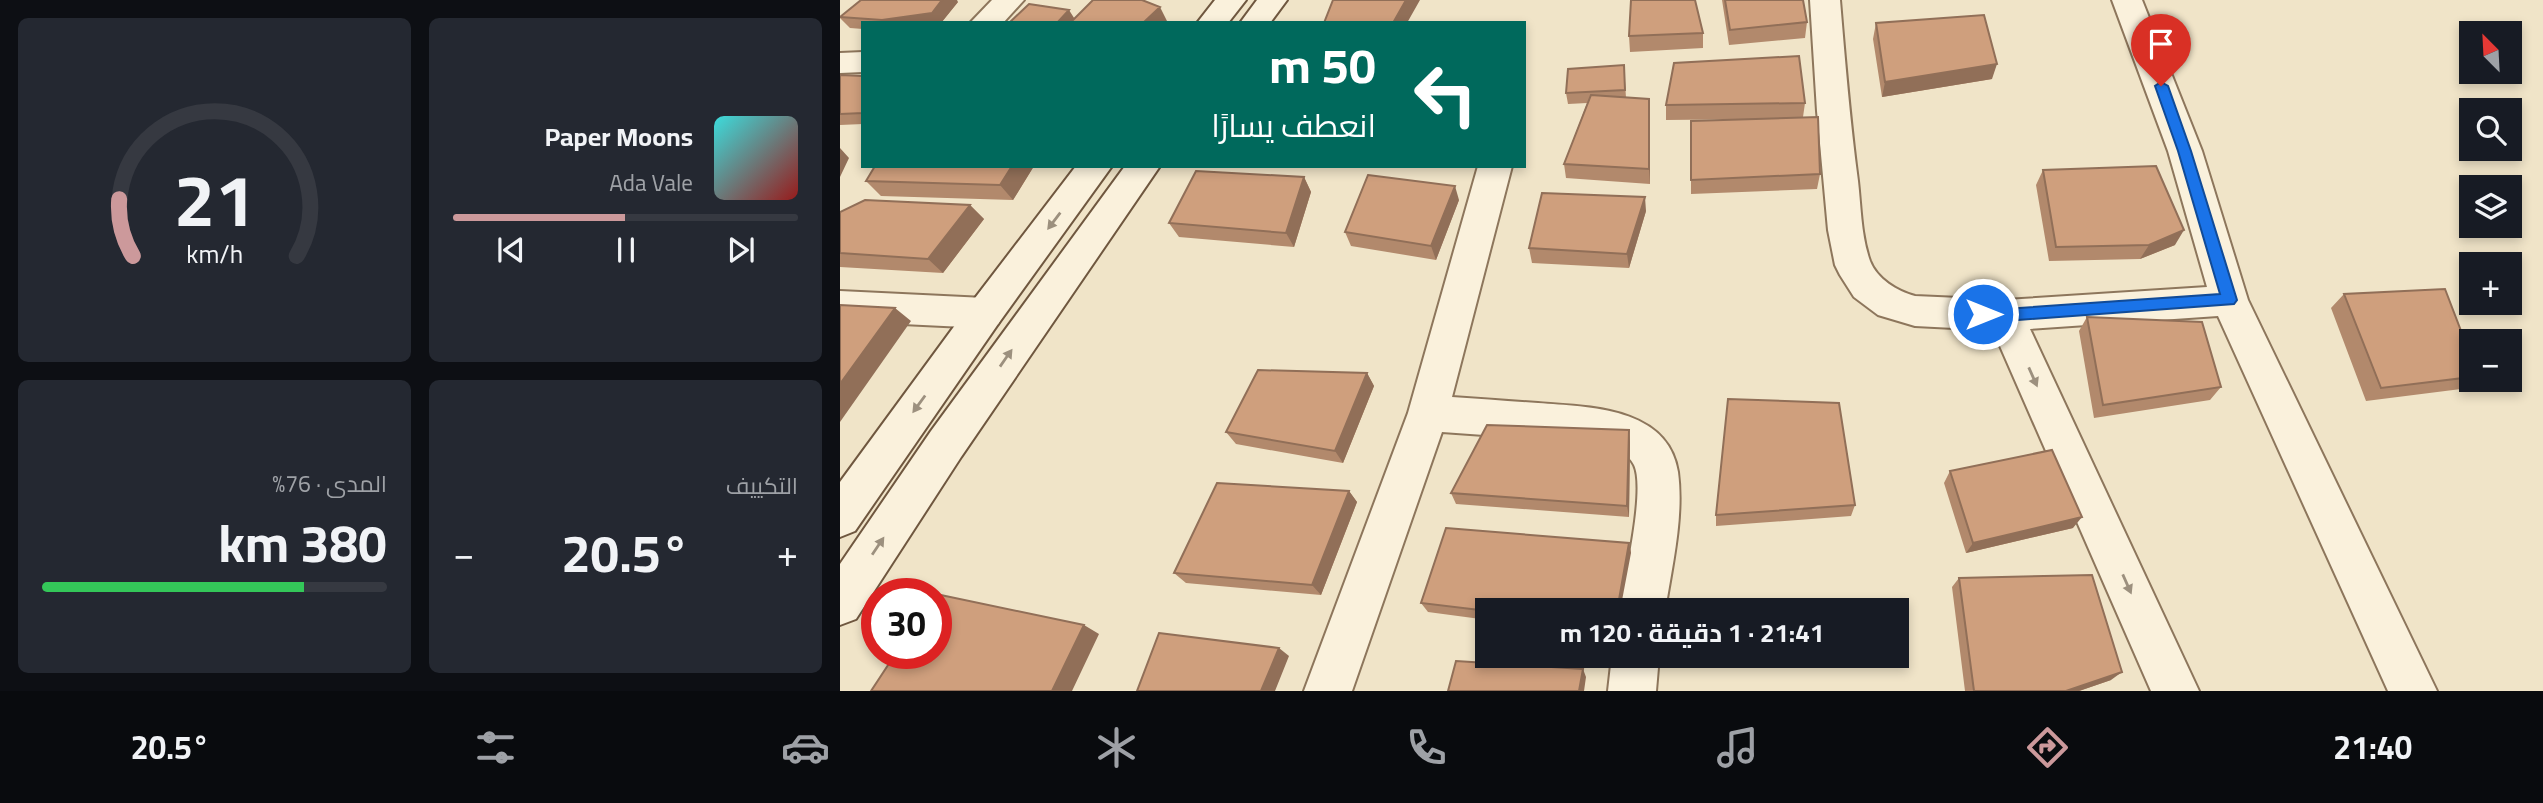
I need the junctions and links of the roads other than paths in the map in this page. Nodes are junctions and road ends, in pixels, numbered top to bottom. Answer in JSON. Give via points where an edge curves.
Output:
{"nodes":[{"id":1,"x":1009,"y":0,"type":"edge"},
{"id":2,"x":1231,"y":0,"type":"edge"},
{"id":3,"x":1272,"y":0,"type":"edge"},
{"id":4,"x":1825,"y":0,"type":"edge"},
{"id":5,"x":2127,"y":0,"type":"edge"},
{"id":6,"x":987,"y":21,"type":"edge"},
{"id":7,"x":1214,"y":21,"type":"edge"},
{"id":8,"x":1256,"y":21,"type":"edge"},
{"id":9,"x":861,"y":62,"type":"edge"},
{"id":10,"x":840,"y":63,"type":"edge"},
{"id":11,"x":1094,"y":168,"type":"edge"},
{"id":12,"x":1142,"y":168,"type":"edge"},
{"id":13,"x":1494,"y":168,"type":"edge"},
{"id":14,"x":2229,"y":300,"type":"junction"},
{"id":15,"x":840,"y":306,"type":"edge"},
{"id":16,"x":985,"y":313,"type":"junction"},
{"id":17,"x":2005,"y":315,"type":"junction"},
{"id":18,"x":1428,"y":413,"type":"junction"},
{"id":19,"x":840,"y":517,"type":"edge"},
{"id":20,"x":1644,"y":598,"type":"edge"},
{"id":21,"x":841,"y":601,"type":"edge"},
{"id":22,"x":1635,"y":668,"type":"edge"},
{"id":23,"x":1328,"y":691,"type":"edge"},
{"id":24,"x":1632,"y":691,"type":"edge"},
{"id":25,"x":2175,"y":691,"type":"edge"},
{"id":26,"x":2413,"y":691,"type":"edge"}],
"edges":[{"from":1,"to":6,"type":"street"},
{"from":2,"to":7,"type":"street"},
{"from":3,"to":8,"type":"street"},
{"from":4,"to":17,"type":"street","via":[[1833,111],[1853,265],[1867,286],[1891,304],[1915,311]]},
{"from":5,"to":14,"type":"street","via":[[2185,151]]},
{"from":9,"to":10,"type":"street"},
{"from":11,"to":16,"type":"street","one_way":true},
{"from":21,"to":12,"type":"street","one_way":true},
{"from":13,"to":18,"type":"street"},
{"from":14,"to":17,"type":"street"},
{"from":14,"to":26,"type":"street"},
{"from":15,"to":16,"type":"street"},
{"from":16,"to":19,"type":"street","one_way":true},
{"from":17,"to":25,"type":"street","one_way":true},
{"from":18,"to":20,"type":"street","via":[[1598,425],[1642,444],[1653,459],[1657,496]]},
{"from":18,"to":23,"type":"street"},
{"from":22,"to":24,"type":"street"}]}
